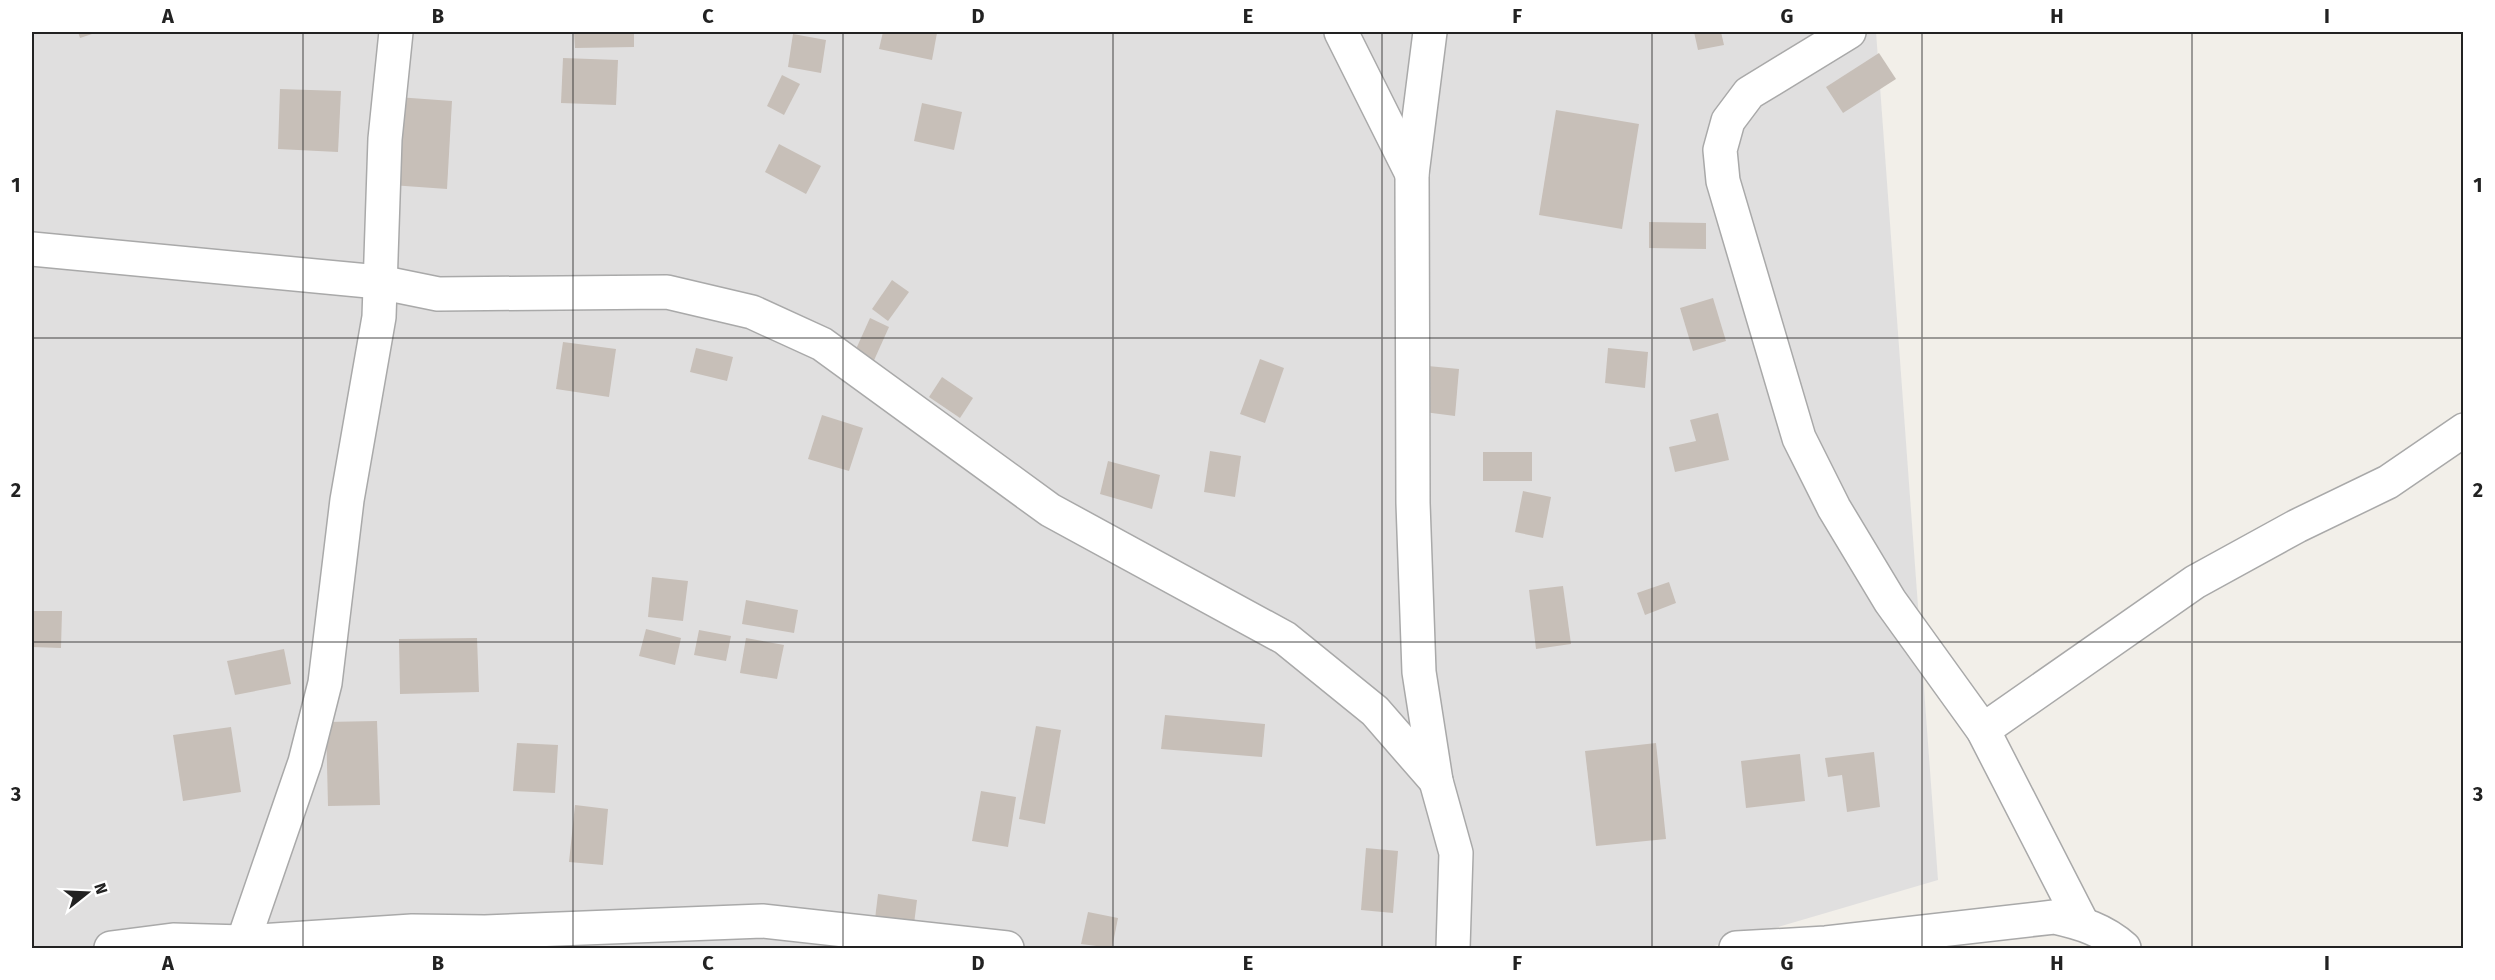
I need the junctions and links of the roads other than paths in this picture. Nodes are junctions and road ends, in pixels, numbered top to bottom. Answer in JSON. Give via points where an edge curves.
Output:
{"nodes":[{"id":1,"x":396,"y":32,"type":"edge"},
{"id":2,"x":1341,"y":32,"type":"edge"},
{"id":3,"x":1430,"y":32,"type":"edge"},
{"id":4,"x":1849,"y":32,"type":"edge"},
{"id":5,"x":1412,"y":174,"type":"junction"},
{"id":6,"x":32,"y":249,"type":"edge"},
{"id":7,"x":379,"y":282,"type":"junction"},
{"id":8,"x":2463,"y":430,"type":"edge"},
{"id":9,"x":1983,"y":730,"type":"junction"},
{"id":10,"x":1436,"y":781,"type":"junction"},
{"id":11,"x":2082,"y":923,"type":"junction"},
{"id":12,"x":486,"y":940,"type":"edge"},
{"id":13,"x":243,"y":942,"type":"junction"},
{"id":14,"x":111,"y":948,"type":"edge"},
{"id":15,"x":1007,"y":948,"type":"edge"},
{"id":16,"x":1453,"y":948,"type":"edge"},
{"id":17,"x":1736,"y":948,"type":"edge"},
{"id":18,"x":2124,"y":948,"type":"edge"}],
"edges":[{"from":1,"to":7,"type":"street","via":[[385,138]]},
{"from":2,"to":5,"type":"street"},
{"from":3,"to":5,"type":"street"},
{"from":4,"to":9,"type":"street","via":[[1749,93],[1728,121],[1720,150],[1723,181],[1799,438],[1834,508],[1890,602]]},
{"from":5,"to":10,"type":"street","via":[[1413,503],[1418,661]]},
{"from":6,"to":7,"type":"street"},
{"from":7,"to":10,"type":"street","via":[[438,294],[667,292],[752,312],[822,344],[1050,510],[1285,638],[1375,711]]},
{"from":7,"to":13,"type":"street","via":[[379,317],[347,500],[325,683],[305,762]]},
{"from":8,"to":9,"type":"street","via":[[2388,482],[2195,582]]},
{"from":9,"to":11,"type":"street"},
{"from":10,"to":16,"type":"street","via":[[1456,853]]},
{"from":11,"to":17,"type":"street","via":[[2054,917],[1827,943]]},
{"from":11,"to":18,"type":"street"},
{"from":12,"to":13,"type":"street","via":[[412,931]]},
{"from":12,"to":15,"type":"street","via":[[762,921]]},
{"from":13,"to":14,"type":"street","via":[[173,940]]}]}
